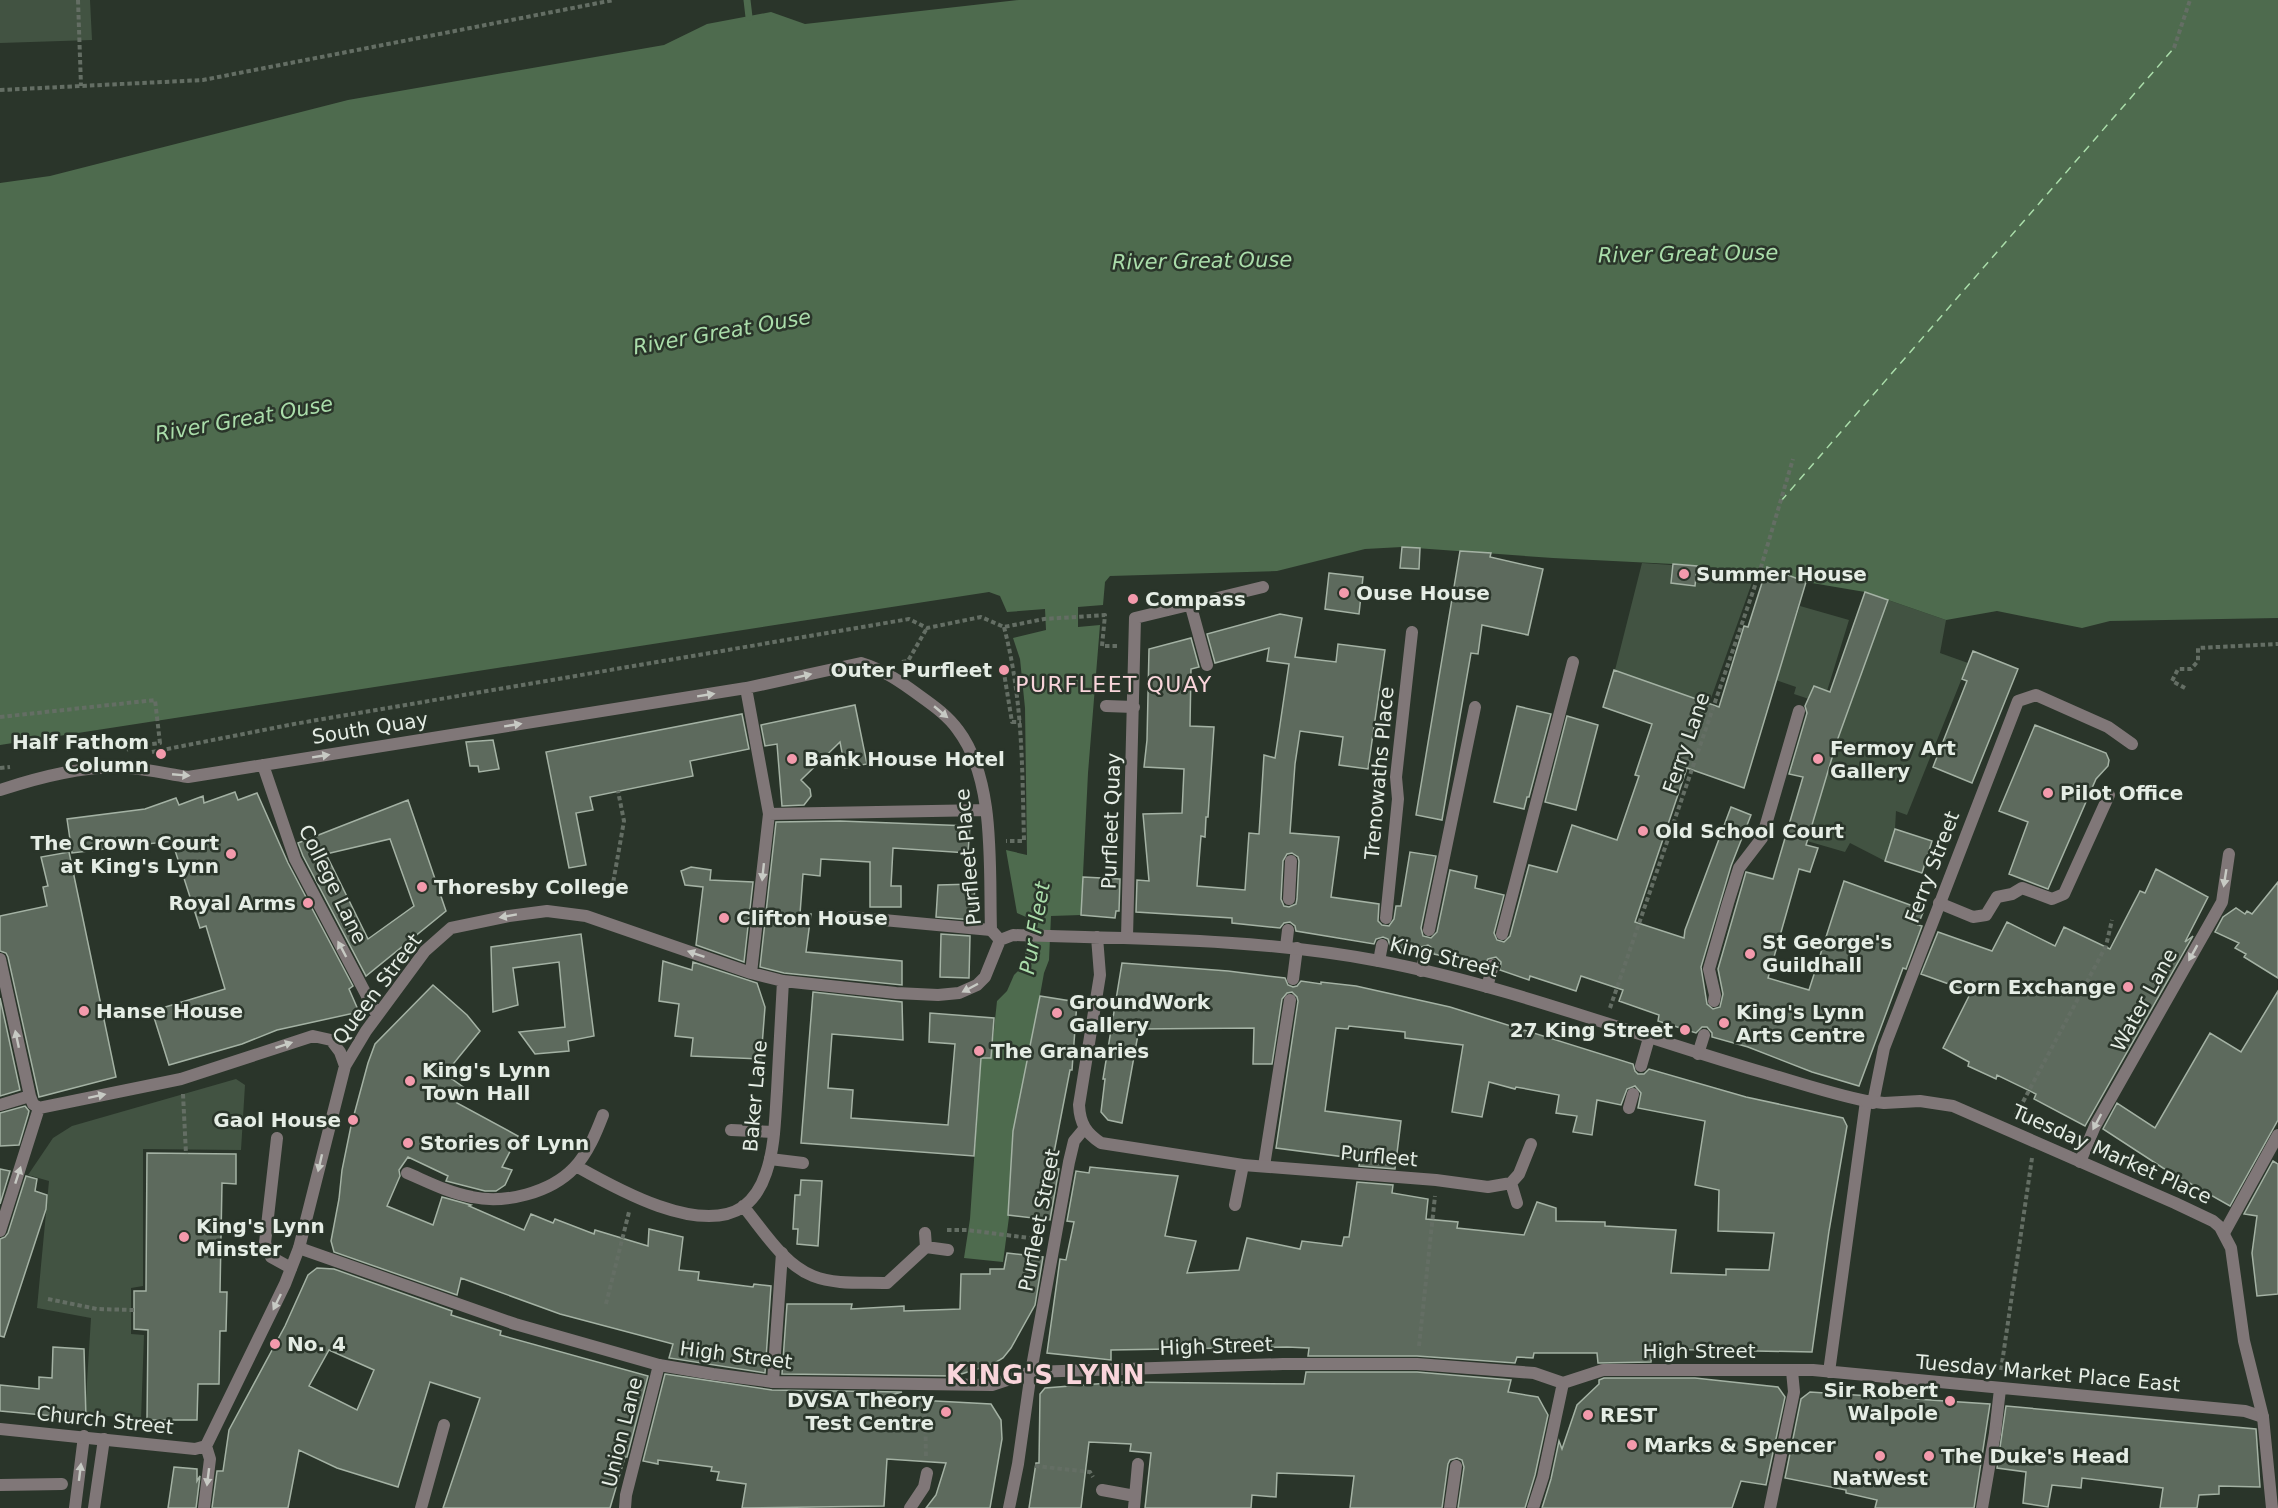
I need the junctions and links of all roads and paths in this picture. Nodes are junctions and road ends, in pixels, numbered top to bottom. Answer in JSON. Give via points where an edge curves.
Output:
{"nodes":[{"id":1,"x":78,"y":0,"type":"edge"},
{"id":2,"x":614,"y":0,"type":"edge"},
{"id":3,"x":2190,"y":0,"type":"edge"},
{"id":4,"x":2174,"y":48,"type":"dead end"},
{"id":5,"x":81,"y":86,"type":"junction"},
{"id":6,"x":0,"y":90,"type":"edge"},
{"id":7,"x":1793,"y":459,"type":"dead end"},
{"id":8,"x":1263,"y":587,"type":"dead end"},
{"id":9,"x":1190,"y":603,"type":"junction"},
{"id":10,"x":1005,"y":627,"type":"junction"},
{"id":11,"x":927,"y":628,"type":"junction"},
{"id":12,"x":1412,"y":632,"type":"dead end"},
{"id":13,"x":2278,"y":644,"type":"edge"},
{"id":14,"x":1133,"y":646,"type":"junction"},
{"id":15,"x":1573,"y":662,"type":"dead end"},
{"id":16,"x":1208,"y":665,"type":"dead end"},
{"id":17,"x":876,"y":668,"type":"junction"},
{"id":18,"x":1001,"y":674,"type":"dead end"},
{"id":19,"x":746,"y":688,"type":"junction"},
{"id":20,"x":2185,"y":688,"type":"dead end"},
{"id":21,"x":1106,"y":706,"type":"dead end"},
{"id":22,"x":1134,"y":707,"type":"junction"},
{"id":23,"x":1475,"y":707,"type":"dead end"},
{"id":24,"x":1799,"y":711,"type":"dead end"},
{"id":25,"x":0,"y":717,"type":"edge"},
{"id":26,"x":1021,"y":722,"type":"junction"},
{"id":27,"x":2132,"y":744,"type":"dead end"},
{"id":28,"x":133,"y":747,"type":"dead end"},
{"id":29,"x":141,"y":753,"type":"dead end"},
{"id":30,"x":263,"y":765,"type":"junction"},
{"id":31,"x":0,"y":790,"type":"edge"},
{"id":32,"x":618,"y":791,"type":"dead end"},
{"id":33,"x":2109,"y":795,"type":"dead end"},
{"id":34,"x":986,"y":810,"type":"junction"},
{"id":35,"x":769,"y":814,"type":"junction"},
{"id":36,"x":988,"y":841,"type":"junction"},
{"id":37,"x":2229,"y":854,"type":"dead end"},
{"id":38,"x":1291,"y":861,"type":"dead end"},
{"id":39,"x":612,"y":889,"type":"dead end"},
{"id":40,"x":1289,"y":899,"type":"dead end"},
{"id":41,"x":1939,"y":903,"type":"junction"},
{"id":42,"x":851,"y":917,"type":"dead end"},
{"id":43,"x":1386,"y":918,"type":"dead end"},
{"id":44,"x":2112,"y":920,"type":"dead end"},
{"id":45,"x":991,"y":930,"type":"junction"},
{"id":46,"x":1288,"y":930,"type":"dead end"},
{"id":47,"x":1429,"y":930,"type":"dead end"},
{"id":48,"x":1502,"y":934,"type":"dead end"},
{"id":49,"x":1097,"y":937,"type":"junction"},
{"id":50,"x":1127,"y":937,"type":"junction"},
{"id":51,"x":1000,"y":940,"type":"junction"},
{"id":52,"x":1382,"y":945,"type":"dead end"},
{"id":53,"x":1291,"y":948,"type":"junction"},
{"id":54,"x":1426,"y":953,"type":"dead end"},
{"id":55,"x":0,"y":959,"type":"edge"},
{"id":56,"x":1379,"y":961,"type":"junction"},
{"id":57,"x":1493,"y":965,"type":"dead end"},
{"id":58,"x":1421,"y":972,"type":"junction"},
{"id":59,"x":751,"y":973,"type":"junction"},
{"id":60,"x":1293,"y":979,"type":"dead end"},
{"id":61,"x":783,"y":981,"type":"junction"},
{"id":62,"x":1487,"y":987,"type":"junction"},
{"id":63,"x":1290,"y":1000,"type":"dead end"},
{"id":64,"x":1714,"y":1001,"type":"dead end"},
{"id":65,"x":377,"y":1015,"type":"junction"},
{"id":66,"x":1604,"y":1024,"type":"junction"},
{"id":67,"x":1704,"y":1035,"type":"dead end"},
{"id":68,"x":1649,"y":1038,"type":"junction"},
{"id":69,"x":1698,"y":1054,"type":"junction"},
{"id":70,"x":345,"y":1066,"type":"junction"},
{"id":71,"x":1641,"y":1066,"type":"dead end"},
{"id":72,"x":181,"y":1079,"type":"junction"},
{"id":73,"x":1633,"y":1094,"type":"dead end"},
{"id":74,"x":30,"y":1096,"type":"junction"},
{"id":75,"x":1869,"y":1102,"type":"junction"},
{"id":76,"x":0,"y":1105,"type":"edge"},
{"id":77,"x":39,"y":1108,"type":"junction"},
{"id":78,"x":1629,"y":1108,"type":"dead end"},
{"id":79,"x":603,"y":1115,"type":"dead end"},
{"id":80,"x":1084,"y":1129,"type":"junction"},
{"id":81,"x":2008,"y":1129,"type":"junction"},
{"id":82,"x":731,"y":1130,"type":"dead end"},
{"id":83,"x":774,"y":1132,"type":"junction"},
{"id":84,"x":2278,"y":1135,"type":"edge"},
{"id":85,"x":277,"y":1138,"type":"dead end"},
{"id":86,"x":1531,"y":1144,"type":"dead end"},
{"id":87,"x":2038,"y":1145,"type":"junction"},
{"id":88,"x":186,"y":1154,"type":"dead end"},
{"id":89,"x":770,"y":1159,"type":"junction"},
{"id":90,"x":2080,"y":1162,"type":"junction"},
{"id":91,"x":803,"y":1163,"type":"dead end"},
{"id":92,"x":1243,"y":1165,"type":"junction"},
{"id":93,"x":576,"y":1166,"type":"junction"},
{"id":94,"x":1264,"y":1166,"type":"junction"},
{"id":95,"x":407,"y":1173,"type":"dead end"},
{"id":96,"x":1436,"y":1180,"type":"junction"},
{"id":97,"x":1511,"y":1183,"type":"junction"},
{"id":98,"x":633,"y":1195,"type":"junction"},
{"id":99,"x":1517,"y":1203,"type":"dead end"},
{"id":100,"x":1235,"y":1205,"type":"dead end"},
{"id":101,"x":744,"y":1206,"type":"junction"},
{"id":102,"x":946,"y":1230,"type":"dead end"},
{"id":103,"x":0,"y":1231,"type":"edge"},
{"id":104,"x":925,"y":1233,"type":"dead end"},
{"id":105,"x":2224,"y":1233,"type":"junction"},
{"id":106,"x":1053,"y":1241,"type":"junction"},
{"id":107,"x":926,"y":1247,"type":"junction"},
{"id":108,"x":299,"y":1248,"type":"junction"},
{"id":109,"x":948,"y":1250,"type":"dead end"},
{"id":110,"x":782,"y":1253,"type":"junction"},
{"id":111,"x":291,"y":1268,"type":"junction"},
{"id":112,"x":48,"y":1299,"type":"dead end"},
{"id":113,"x":606,"y":1304,"type":"dead end"},
{"id":114,"x":134,"y":1310,"type":"dead end"},
{"id":115,"x":1417,"y":1364,"type":"junction"},
{"id":116,"x":659,"y":1365,"type":"junction"},
{"id":117,"x":1792,"y":1371,"type":"junction"},
{"id":118,"x":1031,"y":1372,"type":"junction"},
{"id":119,"x":1829,"y":1372,"type":"junction"},
{"id":120,"x":773,"y":1382,"type":"junction"},
{"id":121,"x":1563,"y":1383,"type":"junction"},
{"id":122,"x":925,"y":1385,"type":"junction"},
{"id":123,"x":2000,"y":1389,"type":"junction"},
{"id":124,"x":2263,"y":1417,"type":"junction"},
{"id":125,"x":444,"y":1425,"type":"dead end"},
{"id":126,"x":0,"y":1429,"type":"edge"},
{"id":127,"x":84,"y":1436,"type":"junction"},
{"id":128,"x":104,"y":1438,"type":"junction"},
{"id":129,"x":206,"y":1446,"type":"junction"},
{"id":130,"x":1018,"y":1464,"type":"junction"},
{"id":131,"x":1138,"y":1464,"type":"dead end"},
{"id":132,"x":1456,"y":1466,"type":"dead end"},
{"id":133,"x":927,"y":1473,"type":"joint"},
{"id":134,"x":62,"y":1484,"type":"dead end"},
{"id":135,"x":0,"y":1485,"type":"edge"},
{"id":136,"x":1102,"y":1490,"type":"joint"},
{"id":137,"x":1135,"y":1502,"type":"edge"},
{"id":138,"x":75,"y":1508,"type":"edge"},
{"id":139,"x":94,"y":1508,"type":"edge"},
{"id":140,"x":204,"y":1508,"type":"edge"},
{"id":141,"x":421,"y":1508,"type":"edge"},
{"id":142,"x":625,"y":1508,"type":"edge"},
{"id":143,"x":910,"y":1508,"type":"edge"},
{"id":144,"x":1009,"y":1508,"type":"edge"},
{"id":145,"x":1450,"y":1508,"type":"edge"},
{"id":146,"x":1533,"y":1508,"type":"edge"},
{"id":147,"x":1770,"y":1508,"type":"edge"},
{"id":148,"x":1982,"y":1508,"type":"edge"},
{"id":149,"x":2272,"y":1508,"type":"edge"}],
"edges":[{"from":1,"to":5,"type":"path"},
{"from":2,"to":5,"type":"path","via":[[203,81]]},
{"from":3,"to":4,"type":"path"},
{"from":5,"to":6,"type":"path"},
{"from":7,"to":66,"type":"path","name":"Ferry Lane","via":[[1759,574]]},
{"from":8,"to":9,"type":"street","name":"Purfleet Quay"},
{"from":9,"to":14,"type":"street","name":"Purfleet Quay","via":[[1135,618]]},
{"from":9,"to":16,"type":"street"},
{"from":10,"to":11,"type":"path","via":[[981,617]]},
{"from":10,"to":14,"type":"path","via":[[1105,615],[1102,646]]},
{"from":10,"to":26,"type":"path"},
{"from":11,"to":17,"type":"path","via":[[908,661]]},
{"from":11,"to":29,"type":"path","via":[[909,619]]},
{"from":12,"to":43,"type":"street","name":"Trenowaths Place"},
{"from":13,"to":20,"type":"path","via":[[2198,648],[2198,661],[2191,669],[2178,669],[2172,681]]},
{"from":14,"to":22,"type":"street","name":"Purfleet Quay"},
{"from":15,"to":48,"type":"street"},
{"from":19,"to":17,"type":"street","name":"Purfleet Place","one_way":true,"via":[[846,665],[861,663]]},
{"from":17,"to":34,"type":"street","name":"Purfleet Place","one_way":true,"via":[[936,708],[957,729],[978,768]]},
{"from":18,"to":26,"type":"path","via":[[1004,673],[1012,722]]},
{"from":30,"to":19,"type":"street","name":"South Quay","one_way":true},
{"from":19,"to":35,"type":"street"},
{"from":21,"to":22,"type":"street"},
{"from":22,"to":50,"type":"street","name":"Purfleet Quay"},
{"from":23,"to":47,"type":"street"},
{"from":24,"to":64,"type":"street","via":[[1762,838],[1739,868],[1728,903],[1709,969]]},
{"from":25,"to":28,"type":"path","via":[[155,700],[160,743]]},
{"from":26,"to":36,"type":"path","via":[[1024,841]]},
{"from":27,"to":41,"type":"street","name":"Ferry Street","via":[[2109,727],[2036,695],[2018,701]]},
{"from":31,"to":30,"type":"street","name":"South Quay","one_way":true,"via":[[32,779],[81,770],[128,768],[188,777]]},
{"from":65,"to":30,"type":"street","name":"College Lane","one_way":true,"via":[[295,859]]},
{"from":32,"to":39,"type":"path","via":[[624,821]]},
{"from":33,"to":41,"type":"street","via":[[2064,894],[2052,899],[2022,888],[1997,897],[1986,915],[1973,916]]},
{"from":34,"to":35,"type":"street"},
{"from":34,"to":36,"type":"street","name":"Purfleet Place"},
{"from":35,"to":59,"type":"street","one_way":true},
{"from":36,"to":45,"type":"street","name":"Purfleet Place"},
{"from":37,"to":90,"type":"street","name":"Water Lane","one_way":true,"via":[[2222,902],[2095,1126]]},
{"from":38,"to":40,"type":"street"},
{"from":41,"to":75,"type":"street","name":"Ferry Street","via":[[1884,1048]]},
{"from":42,"to":45,"type":"street"},
{"from":44,"to":81,"type":"path","via":[[2106,946]]},
{"from":45,"to":51,"type":"street","name":"Purfleet Place"},
{"from":46,"to":53,"type":"street"},
{"from":49,"to":50,"type":"street","name":"King Street"},
{"from":49,"to":51,"type":"street","name":"King Street","via":[[1013,935]]},
{"from":49,"to":80,"type":"street","via":[[1100,975],[1079,1106]]},
{"from":50,"to":53,"type":"street","name":"King Street"},
{"from":51,"to":61,"type":"street","name":"Purfleet Place","one_way":true,"via":[[985,977],[959,993],[896,993]]},
{"from":52,"to":56,"type":"street"},
{"from":53,"to":56,"type":"street","name":"King Street"},
{"from":53,"to":60,"type":"street"},
{"from":54,"to":58,"type":"street"},
{"from":74,"to":55,"type":"street","one_way":true},
{"from":56,"to":58,"type":"street","name":"King Street"},
{"from":57,"to":62,"type":"street"},
{"from":58,"to":62,"type":"street","name":"King Street"},
{"from":59,"to":61,"type":"street","name":"Purfleet Place"},
{"from":59,"to":65,"type":"street","name":"Queen Street","one_way":true,"via":[[585,916],[547,911],[451,928],[425,951]]},
{"from":61,"to":83,"type":"street","name":"Baker Lane"},
{"from":62,"to":66,"type":"street","name":"King Street"},
{"from":63,"to":94,"type":"street"},
{"from":65,"to":70,"type":"street","name":"Queen Street"},
{"from":66,"to":68,"type":"street","name":"King Street"},
{"from":67,"to":69,"type":"street"},
{"from":68,"to":69,"type":"street","name":"King Street"},
{"from":68,"to":71,"type":"street"},
{"from":69,"to":75,"type":"street","name":"King Street"},
{"from":72,"to":70,"type":"street","one_way":true,"via":[[313,1036],[331,1040]]},
{"from":70,"to":108,"type":"street","name":"Queen Street","one_way":true},
{"from":77,"to":72,"type":"street","one_way":true},
{"from":72,"to":88,"type":"path"},
{"from":73,"to":78,"type":"street"},
{"from":74,"to":76,"type":"street"},
{"from":74,"to":77,"type":"street"},
{"from":75,"to":81,"type":"street","name":"Tuesday Market Place","via":[[1935,1102]]},
{"from":75,"to":119,"type":"street","name":"Ferry Street"},
{"from":103,"to":77,"type":"street","one_way":true},
{"from":79,"to":93,"type":"street"},
{"from":80,"to":92,"type":"street","name":"Purfleet","via":[[1101,1143]]},
{"from":80,"to":106,"type":"street","name":"Purfleet Street","via":[[1074,1141]]},
{"from":81,"to":87,"type":"street","name":"Tuesday Market Place"},
{"from":82,"to":83,"type":"street"},
{"from":83,"to":89,"type":"street","name":"Baker Lane"},
{"from":84,"to":105,"type":"street"},
{"from":85,"to":111,"type":"street","via":[[266,1243],[271,1257]]},
{"from":86,"to":97,"type":"street","via":[[1519,1174]]},
{"from":87,"to":90,"type":"street","name":"Tuesday Market Place"},
{"from":87,"to":123,"type":"path","via":[[2033,1153]]},
{"from":89,"to":91,"type":"street"},
{"from":89,"to":101,"type":"street","name":"Baker Lane","via":[[758,1192]]},
{"from":90,"to":105,"type":"street","name":"Tuesday Market Place","via":[[2213,1221]]},
{"from":92,"to":94,"type":"street","name":"Purfleet"},
{"from":92,"to":100,"type":"street"},
{"from":93,"to":95,"type":"street","via":[[564,1177],[533,1192],[494,1199],[450,1191]]},
{"from":93,"to":98,"type":"street"},
{"from":94,"to":96,"type":"street","name":"Purfleet"},
{"from":96,"to":97,"type":"street","name":"Purfleet","via":[[1488,1187]]},
{"from":96,"to":115,"type":"path"},
{"from":97,"to":99,"type":"street"},
{"from":98,"to":101,"type":"street","via":[[688,1214],[726,1214]]},
{"from":98,"to":113,"type":"path"},
{"from":101,"to":110,"type":"street"},
{"from":102,"to":106,"type":"path"},
{"from":104,"to":107,"type":"street"},
{"from":105,"to":124,"type":"street","via":[[2231,1248],[2244,1341]]},
{"from":106,"to":118,"type":"street","name":"Purfleet Street"},
{"from":107,"to":109,"type":"street"},
{"from":107,"to":110,"type":"street","via":[[887,1282],[819,1278]]},
{"from":108,"to":111,"type":"street","name":"Queen Street"},
{"from":108,"to":116,"type":"street","name":"High Street","via":[[515,1324]]},
{"from":110,"to":120,"type":"street"},
{"from":111,"to":129,"type":"street","name":"Queen Street","one_way":true},
{"from":112,"to":114,"type":"path"},
{"from":115,"to":118,"type":"street","name":"High Street"},
{"from":115,"to":121,"type":"street","name":"High Street","via":[[1534,1373]]},
{"from":116,"to":120,"type":"street","name":"High Street"},
{"from":116,"to":142,"type":"street","name":"Union Lane"},
{"from":117,"to":119,"type":"street","name":"High Street"},
{"from":117,"to":121,"type":"street","name":"High Street","via":[[1603,1370]]},
{"from":117,"to":147,"type":"street","via":[[1794,1392]]},
{"from":118,"to":122,"type":"street","name":"High Street","via":[[992,1385]]},
{"from":118,"to":130,"type":"street","name":"Purfleet Street"},
{"from":119,"to":123,"type":"street","name":"Tuesday Market Place East"},
{"from":120,"to":122,"type":"street","name":"High Street"},
{"from":121,"to":146,"type":"street","via":[[1544,1477]]},
{"from":122,"to":133,"type":"path"},
{"from":123,"to":124,"type":"street","name":"Tuesday Market Place East","via":[[2245,1411]]},
{"from":123,"to":148,"type":"street"},
{"from":124,"to":149,"type":"street"},
{"from":125,"to":141,"type":"street"},
{"from":126,"to":127,"type":"street","name":"Church Street"},
{"from":127,"to":128,"type":"street","name":"Church Street"},
{"from":138,"to":127,"type":"street","one_way":true},
{"from":128,"to":129,"type":"street","name":"Church Street","via":[[195,1449]]},
{"from":128,"to":139,"type":"street"},
{"from":129,"to":140,"type":"street","one_way":true,"via":[[210,1459]]},
{"from":130,"to":136,"type":"path","via":[[1090,1472]]},
{"from":130,"to":144,"type":"street","name":"Purfleet Street"},
{"from":131,"to":137,"type":"street"},
{"from":132,"to":145,"type":"street"},
{"from":133,"to":143,"type":"street"},
{"from":134,"to":135,"type":"street"},
{"from":136,"to":137,"type":"street"}]}
